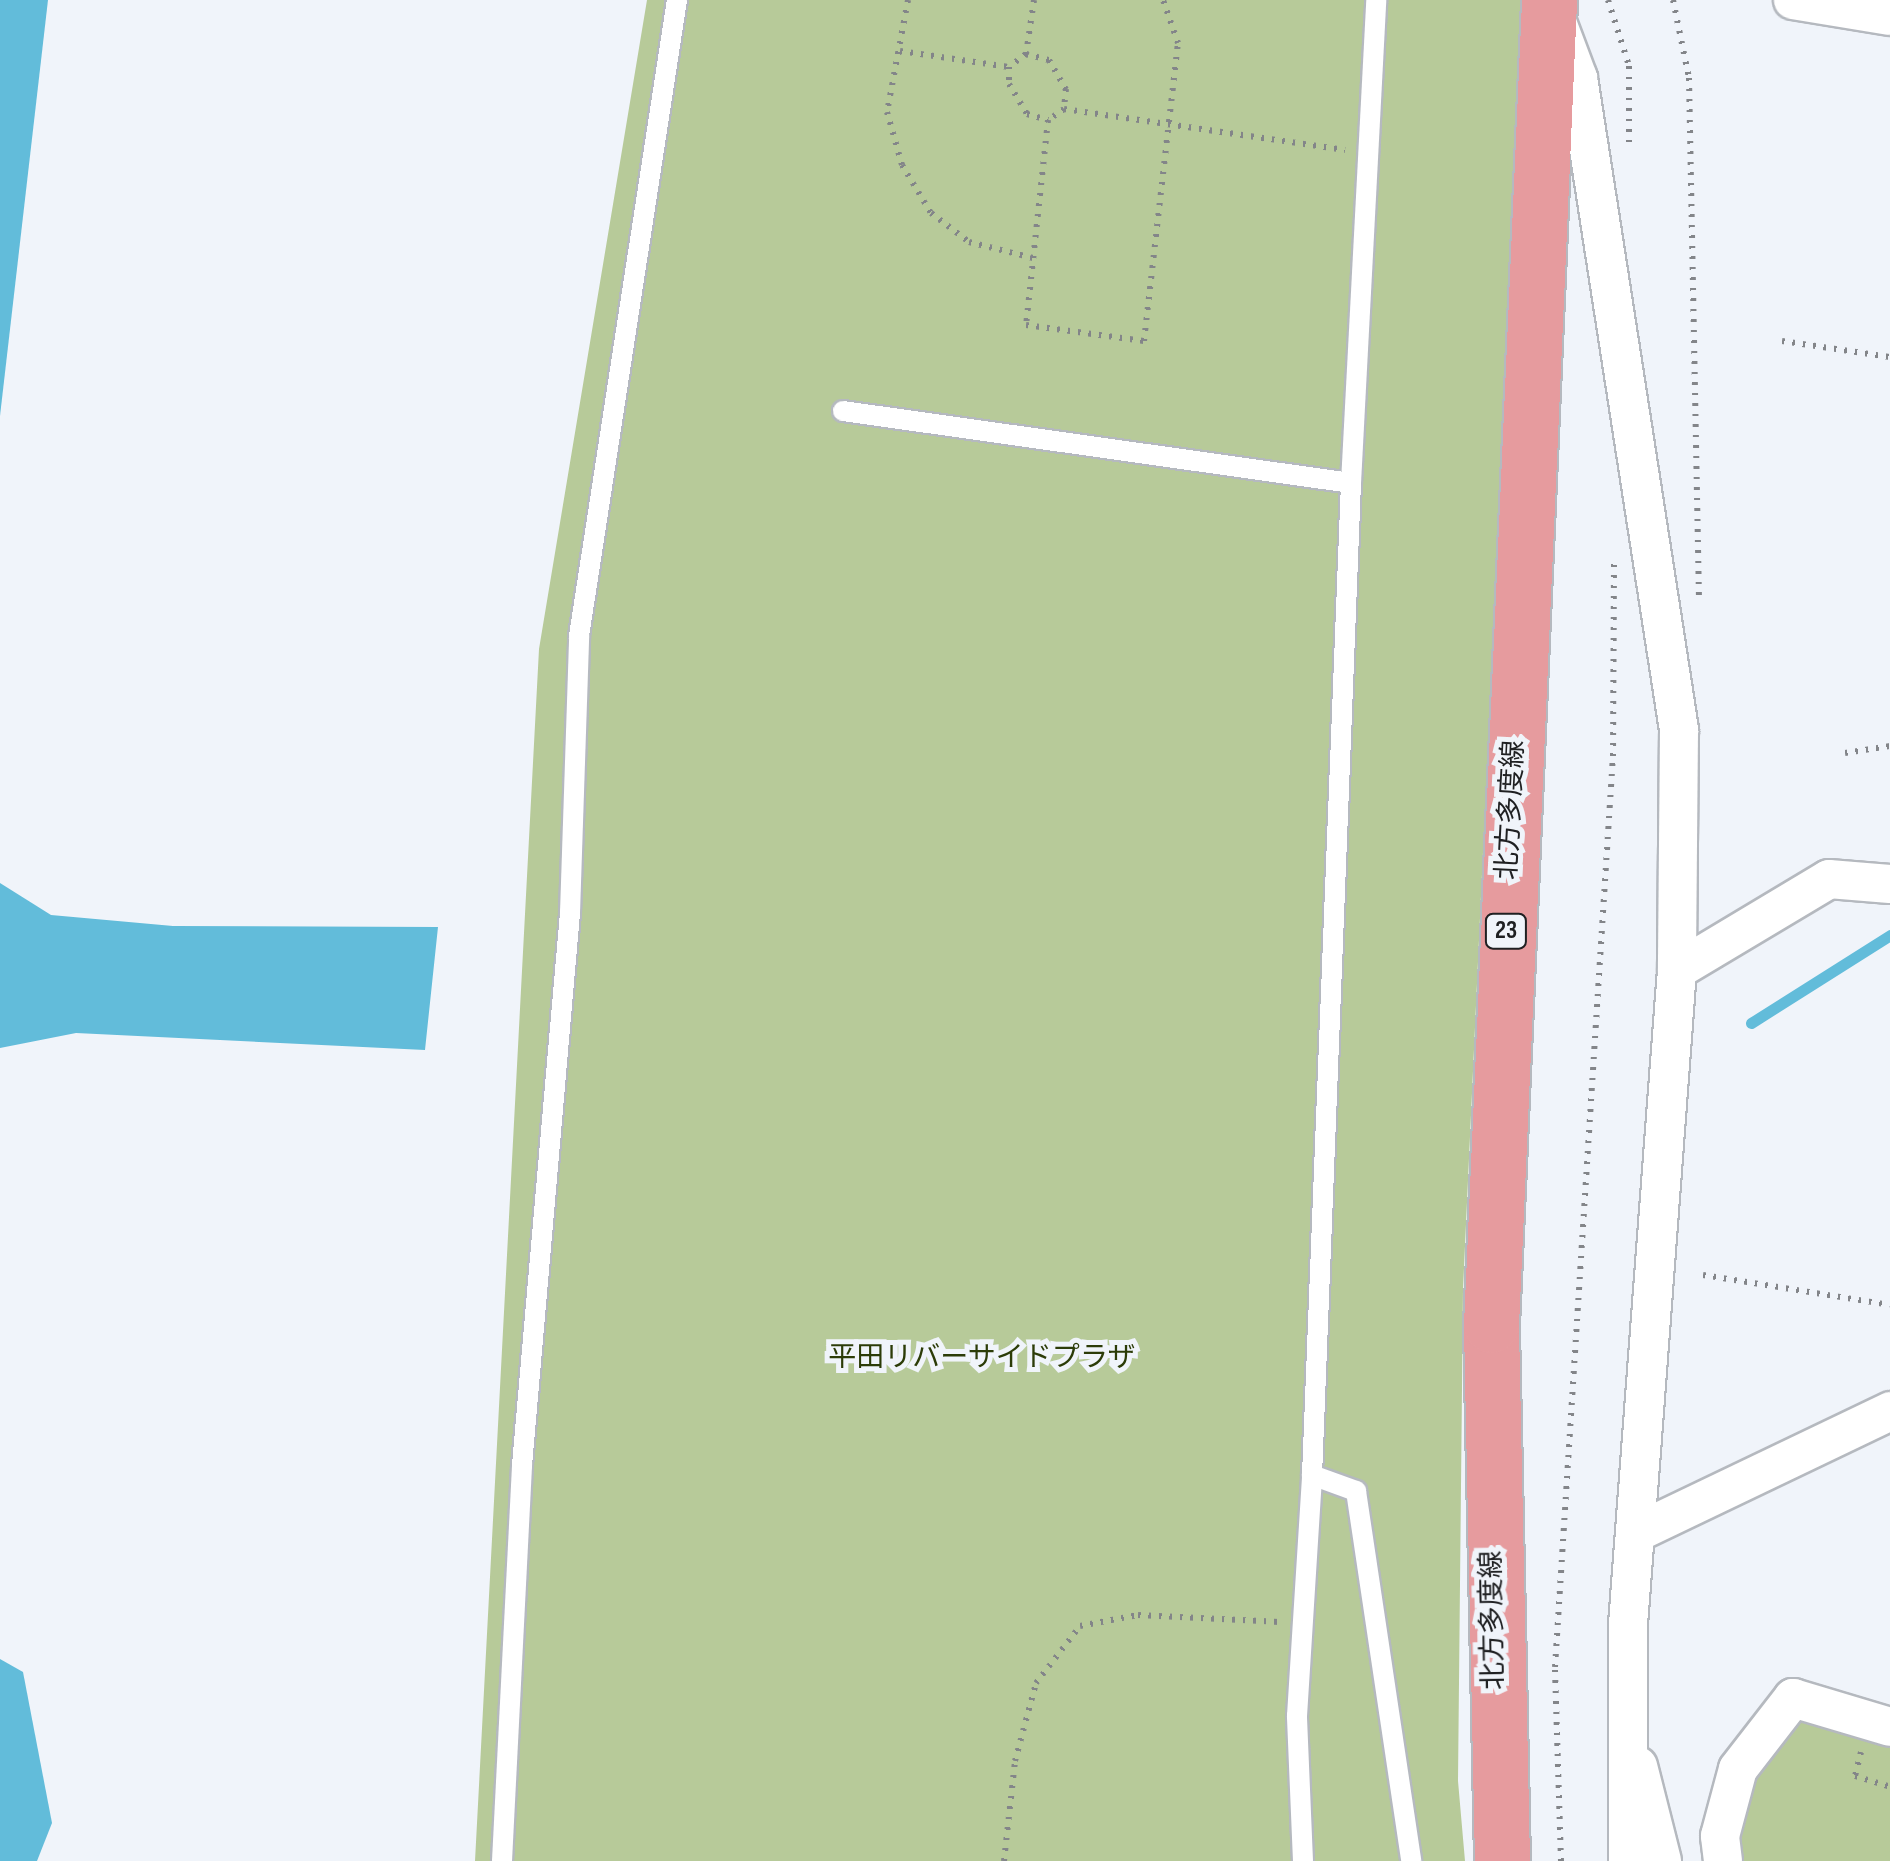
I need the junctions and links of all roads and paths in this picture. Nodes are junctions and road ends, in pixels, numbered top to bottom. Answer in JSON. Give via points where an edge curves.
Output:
{"nodes":[{"id":1,"x":678,"y":0,"type":"edge"},
{"id":2,"x":908,"y":0,"type":"edge"},
{"id":3,"x":1034,"y":0,"type":"edge"},
{"id":4,"x":1163,"y":0,"type":"edge"},
{"id":5,"x":1376,"y":0,"type":"edge"},
{"id":6,"x":1549,"y":0,"type":"edge"},
{"id":7,"x":1608,"y":0,"type":"edge"},
{"id":8,"x":1674,"y":0,"type":"edge"},
{"id":9,"x":1793,"y":0,"type":"edge"},
{"id":10,"x":1890,"y":16,"type":"edge"},
{"id":11,"x":900,"y":51,"type":"junction"},
{"id":12,"x":1026,"y":54,"type":"junction"},
{"id":13,"x":1009,"y":66,"type":"junction"},
{"id":14,"x":1064,"y":109,"type":"junction"},
{"id":15,"x":1048,"y":120,"type":"junction"},
{"id":16,"x":1171,"y":126,"type":"junction"},
{"id":17,"x":1368,"y":153,"type":"junction"},
{"id":18,"x":1629,"y":166,"type":"dead end"},
{"id":19,"x":1033,"y":258,"type":"junction"},
{"id":20,"x":1782,"y":341,"type":"dead end"},
{"id":21,"x":1890,"y":358,"type":"edge"},
{"id":22,"x":843,"y":411,"type":"dead end"},
{"id":23,"x":1351,"y":484,"type":"junction"},
{"id":24,"x":1613,"y":550,"type":"dead end"},
{"id":25,"x":1699,"y":605,"type":"dead end"},
{"id":26,"x":1890,"y":746,"type":"edge"},
{"id":27,"x":1846,"y":753,"type":"dead end"},
{"id":28,"x":1890,"y":884,"type":"edge"},
{"id":29,"x":1677,"y":970,"type":"junction"},
{"id":30,"x":1703,"y":1274,"type":"dead end"},
{"id":31,"x":1890,"y":1304,"type":"edge"},
{"id":32,"x":1890,"y":1411,"type":"edge"},
{"id":33,"x":1312,"y":1475,"type":"junction"},
{"id":34,"x":1638,"y":1532,"type":"junction"},
{"id":35,"x":1303,"y":1624,"type":"junction"},
{"id":36,"x":1890,"y":1726,"type":"edge"},
{"id":37,"x":1631,"y":1740,"type":"junction"},
{"id":38,"x":502,"y":1861,"type":"edge"},
{"id":39,"x":1004,"y":1861,"type":"edge"},
{"id":40,"x":1303,"y":1861,"type":"edge"},
{"id":41,"x":1411,"y":1861,"type":"edge"},
{"id":42,"x":1502,"y":1861,"type":"edge"},
{"id":43,"x":1561,"y":1861,"type":"edge"},
{"id":44,"x":1628,"y":1861,"type":"edge"},
{"id":45,"x":1662,"y":1861,"type":"edge"},
{"id":46,"x":1722,"y":1861,"type":"edge"}],
"edges":[{"from":1,"to":38,"type":"lane","via":[[579,636],[570,913],[522,1465]]},
{"from":2,"to":11,"type":"path"},
{"from":3,"to":12,"type":"path"},
{"from":4,"to":16,"type":"path","via":[[1178,43]]},
{"from":5,"to":17,"type":"lane"},
{"from":6,"to":29,"type":"street","via":[[1578,78],[1679,730]]},
{"from":6,"to":42,"type":"main road","name":"北方多度線","number":"23","via":[[1491,1325]]},
{"from":7,"to":18,"type":"path","via":[[1629,66]]},
{"from":8,"to":25,"type":"path","via":[[1690,78]]},
{"from":9,"to":10,"type":"street"},
{"from":11,"to":13,"type":"path"},
{"from":11,"to":19,"type":"path","via":[[888,112],[902,165],[931,213],[970,242]]},
{"from":12,"to":13,"type":"path"},
{"from":12,"to":14,"type":"path","via":[[1060,71]]},
{"from":13,"to":15,"type":"path","via":[[1014,101]]},
{"from":14,"to":15,"type":"path"},
{"from":14,"to":16,"type":"path"},
{"from":15,"to":19,"type":"path"},
{"from":16,"to":17,"type":"path"},
{"from":16,"to":19,"type":"path","via":[[1144,341],[1026,325]]},
{"from":17,"to":23,"type":"lane"},
{"from":20,"to":21,"type":"path"},
{"from":22,"to":23,"type":"lane"},
{"from":23,"to":33,"type":"lane"},
{"from":24,"to":43,"type":"path","via":[[1613,756],[1555,1666]]},
{"from":26,"to":27,"type":"path"},
{"from":28,"to":29,"type":"street","via":[[1829,880]]},
{"from":29,"to":34,"type":"street","via":[[1654,1195]]},
{"from":30,"to":31,"type":"path"},
{"from":32,"to":34,"type":"street"},
{"from":33,"to":35,"type":"lane"},
{"from":33,"to":41,"type":"lane","via":[[1356,1491]]},
{"from":34,"to":37,"type":"street","via":[[1628,1624]]},
{"from":35,"to":39,"type":"path","via":[[1138,1615],[1080,1626],[1036,1683],[1015,1761]]},
{"from":35,"to":40,"type":"lane"},
{"from":36,"to":46,"type":"street","via":[[1793,1698],[1738,1769],[1720,1836]]},
{"from":37,"to":44,"type":"street","via":[[1623,1810]]},
{"from":37,"to":45,"type":"street"}]}
